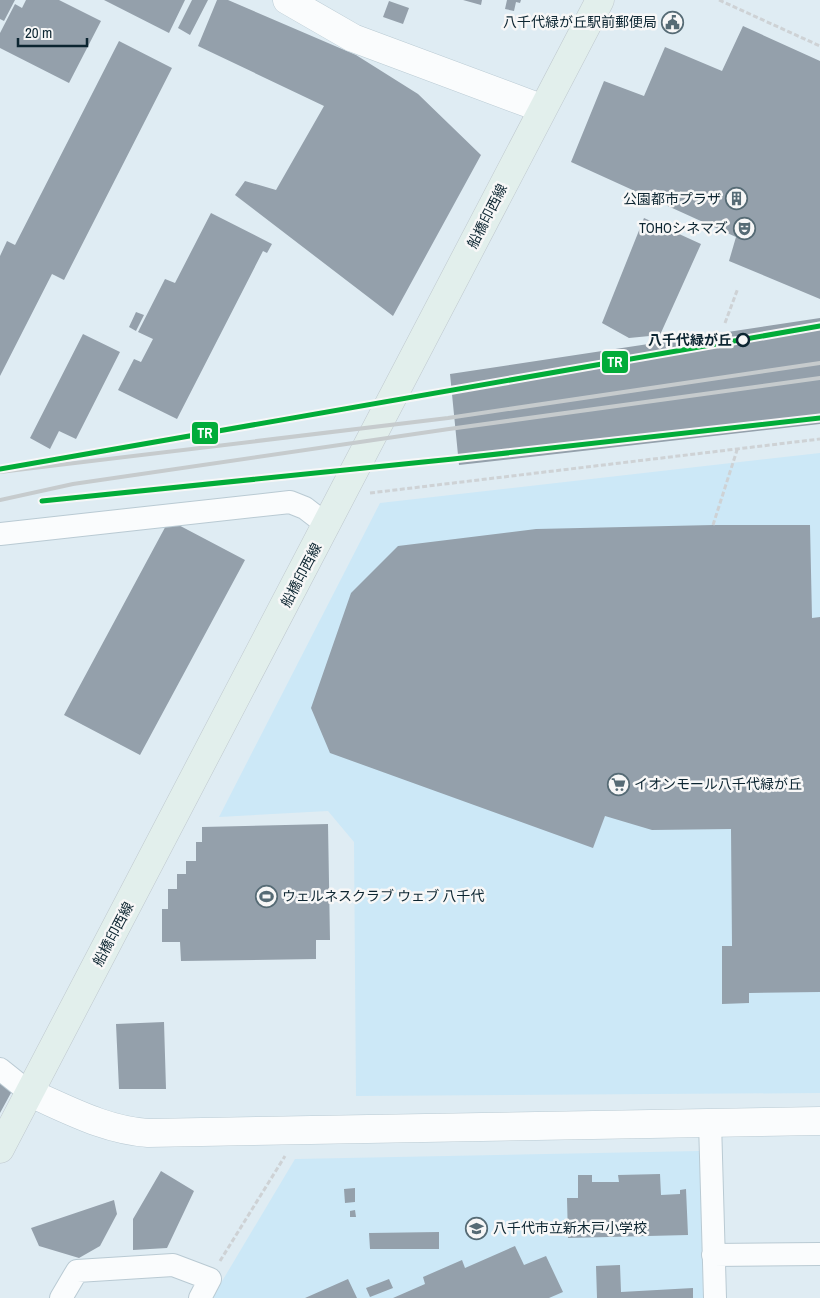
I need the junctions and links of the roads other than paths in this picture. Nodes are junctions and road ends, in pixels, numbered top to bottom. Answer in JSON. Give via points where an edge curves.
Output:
{"nodes":[{"id":1,"x":286,"y":0,"type":"edge"},
{"id":2,"x":600,"y":0,"type":"edge"},
{"id":3,"x":541,"y":108,"type":"junction"},
{"id":4,"x":327,"y":524,"type":"junction"},
{"id":5,"x":0,"y":534,"type":"edge"},
{"id":6,"x":0,"y":1069,"type":"edge"},
{"id":7,"x":30,"y":1093,"type":"junction"},
{"id":8,"x":820,"y":1121,"type":"edge"},
{"id":9,"x":710,"y":1122,"type":"junction"},
{"id":10,"x":0,"y":1149,"type":"edge"},
{"id":11,"x":820,"y":1254,"type":"edge"},
{"id":12,"x":714,"y":1256,"type":"junction"},
{"id":13,"x":205,"y":1288,"type":"edge"},
{"id":14,"x":61,"y":1298,"type":"edge"},
{"id":15,"x":715,"y":1298,"type":"edge"}],
"edges":[{"from":1,"to":3,"type":"street","via":[[353,38]]},
{"from":2,"to":3,"type":"main road","name":"船橋印西線"},
{"from":3,"to":4,"type":"main road","name":"船橋印西線","via":[[441,308]]},
{"from":4,"to":5,"type":"street","via":[[305,508],[290,502]]},
{"from":4,"to":7,"type":"main road","name":"船橋印西線"},
{"from":6,"to":7,"type":"street"},
{"from":7,"to":9,"type":"street","via":[[93,1122],[124,1131]]},
{"from":7,"to":10,"type":"main road","name":"船橋印西線"},
{"from":8,"to":9,"type":"street"},
{"from":9,"to":12,"type":"street"},
{"from":11,"to":12,"type":"street"},
{"from":12,"to":15,"type":"street"},
{"from":13,"to":14,"type":"street","via":[[173,1265],[77,1271]]}]}
